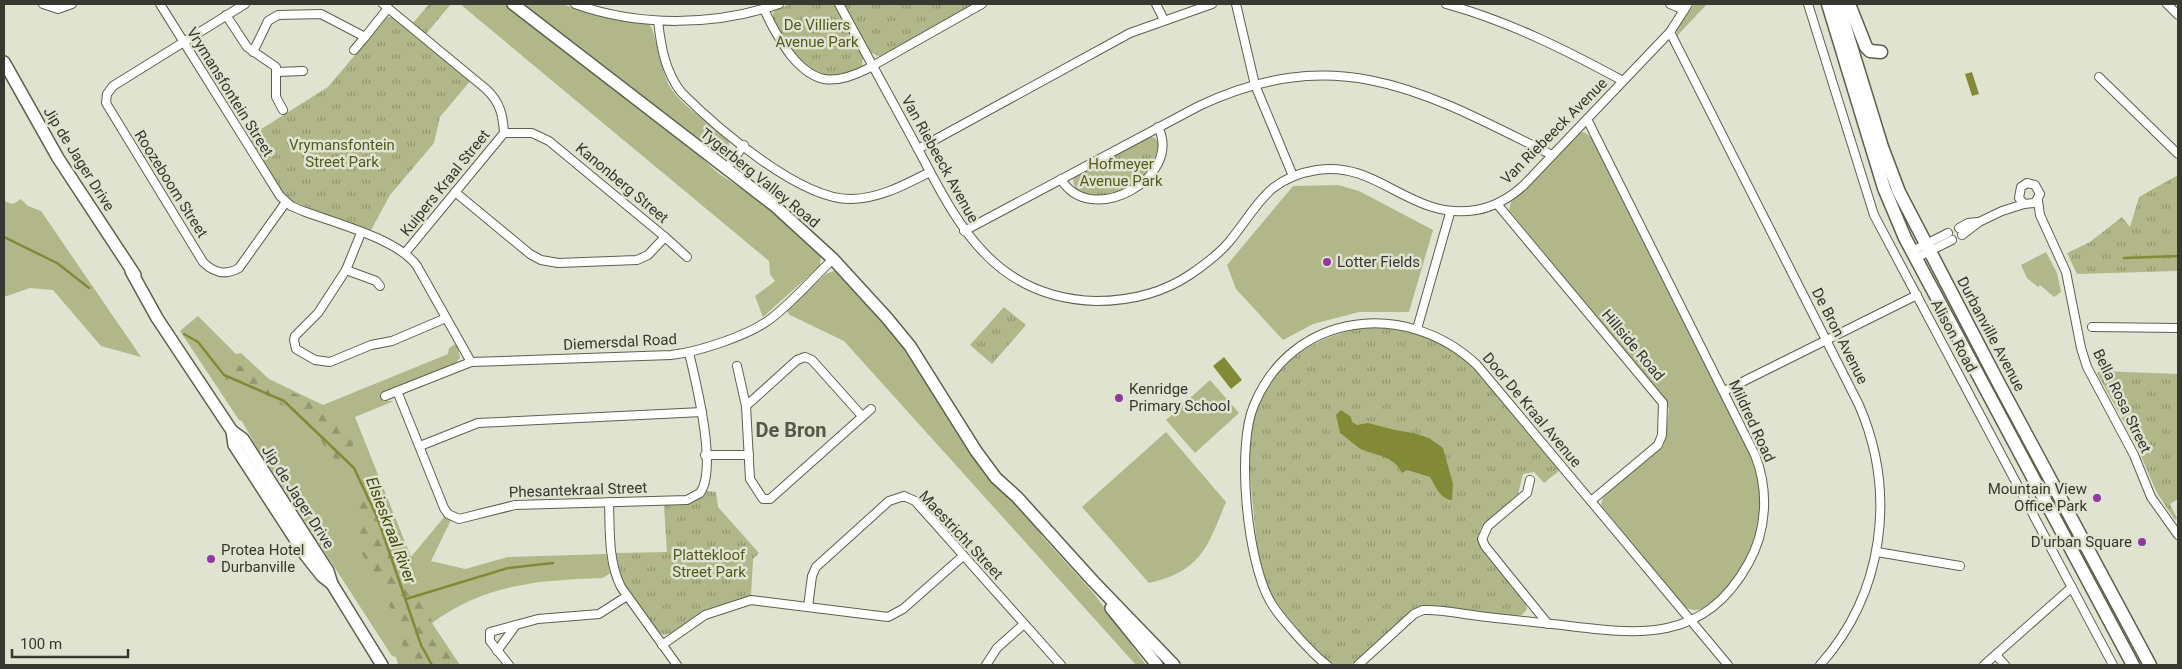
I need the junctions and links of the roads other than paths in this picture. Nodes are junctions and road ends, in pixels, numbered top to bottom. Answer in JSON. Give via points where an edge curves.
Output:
{"nodes":[{"id":1,"x":43,"y":4,"type":"edge"},
{"id":2,"x":72,"y":4,"type":"edge"},
{"id":3,"x":160,"y":4,"type":"edge"},
{"id":4,"x":245,"y":4,"type":"edge"},
{"id":5,"x":513,"y":4,"type":"edge"},
{"id":6,"x":575,"y":4,"type":"edge"},
{"id":7,"x":779,"y":4,"type":"edge"},
{"id":8,"x":838,"y":4,"type":"edge"},
{"id":9,"x":982,"y":4,"type":"edge"},
{"id":10,"x":1156,"y":4,"type":"edge"},
{"id":11,"x":1212,"y":4,"type":"edge"},
{"id":12,"x":1236,"y":4,"type":"edge"},
{"id":13,"x":1446,"y":4,"type":"edge"},
{"id":14,"x":1670,"y":4,"type":"edge"},
{"id":15,"x":1808,"y":4,"type":"edge"},
{"id":16,"x":1828,"y":4,"type":"edge"},
{"id":17,"x":1838,"y":4,"type":"edge"},
{"id":18,"x":1849,"y":4,"type":"edge"},
{"id":19,"x":2167,"y":4,"type":"edge"},
{"id":20,"x":386,"y":6,"type":"edge"},
{"id":21,"x":1461,"y":6,"type":"edge"},
{"id":22,"x":1686,"y":7,"type":"edge"},
{"id":23,"x":764,"y":9,"type":"junction"},
{"id":24,"x":226,"y":15,"type":"junction"},
{"id":25,"x":2178,"y":15,"type":"edge"},
{"id":26,"x":1164,"y":20,"type":"junction"},
{"id":27,"x":658,"y":21,"type":"junction"},
{"id":28,"x":1670,"y":32,"type":"junction"},
{"id":29,"x":365,"y":37,"type":"junction"},
{"id":30,"x":183,"y":43,"type":"junction"},
{"id":31,"x":354,"y":50,"type":"dead end"},
{"id":32,"x":252,"y":52,"type":"junction"},
{"id":33,"x":1881,"y":52,"type":"dead end"},
{"id":34,"x":4,"y":62,"type":"edge"},
{"id":35,"x":872,"y":65,"type":"junction"},
{"id":36,"x":303,"y":71,"type":"dead end"},
{"id":37,"x":277,"y":72,"type":"junction"},
{"id":38,"x":2099,"y":77,"type":"dead end"},
{"id":39,"x":1623,"y":81,"type":"junction"},
{"id":40,"x":1256,"y":85,"type":"junction"},
{"id":41,"x":283,"y":110,"type":"dead end"},
{"id":42,"x":1587,"y":119,"type":"junction"},
{"id":43,"x":1158,"y":127,"type":"junction"},
{"id":44,"x":504,"y":133,"type":"junction"},
{"id":45,"x":744,"y":145,"type":"junction"},
{"id":46,"x":918,"y":149,"type":"junction"},
{"id":47,"x":2178,"y":154,"type":"edge"},
{"id":48,"x":1552,"y":156,"type":"junction"},
{"id":49,"x":726,"y":169,"type":"junction"},
{"id":50,"x":930,"y":172,"type":"junction"},
{"id":51,"x":1293,"y":176,"type":"junction"},
{"id":52,"x":1061,"y":179,"type":"junction"},
{"id":53,"x":455,"y":192,"type":"junction"},
{"id":54,"x":2018,"y":194,"type":"junction"},
{"id":55,"x":2038,"y":201,"type":"junction"},
{"id":56,"x":286,"y":202,"type":"junction"},
{"id":57,"x":1498,"y":204,"type":"junction"},
{"id":58,"x":2026,"y":204,"type":"junction"},
{"id":59,"x":2002,"y":211,"type":"junction"},
{"id":60,"x":1450,"y":213,"type":"junction"},
{"id":61,"x":2040,"y":215,"type":"junction"},
{"id":62,"x":964,"y":231,"type":"junction"},
{"id":63,"x":1960,"y":232,"type":"dead end"},
{"id":64,"x":361,"y":233,"type":"junction"},
{"id":65,"x":665,"y":237,"type":"junction"},
{"id":66,"x":1950,"y":237,"type":"dead end"},
{"id":67,"x":1927,"y":248,"type":"junction"},
{"id":68,"x":405,"y":253,"type":"junction"},
{"id":69,"x":1914,"y":255,"type":"junction"},
{"id":70,"x":687,"y":257,"type":"dead end"},
{"id":71,"x":833,"y":259,"type":"junction"},
{"id":72,"x":346,"y":270,"type":"junction"},
{"id":73,"x":380,"y":286,"type":"dead end"},
{"id":74,"x":1917,"y":295,"type":"junction"},
{"id":75,"x":446,"y":318,"type":"junction"},
{"id":76,"x":2092,"y":327,"type":"dead end"},
{"id":77,"x":1417,"y":328,"type":"junction"},
{"id":78,"x":2178,"y":328,"type":"edge"},
{"id":79,"x":1826,"y":340,"type":"junction"},
{"id":80,"x":689,"y":353,"type":"junction"},
{"id":81,"x":471,"y":362,"type":"junction"},
{"id":82,"x":737,"y":366,"type":"dead end"},
{"id":83,"x":397,"y":391,"type":"junction"},
{"id":84,"x":1724,"y":391,"type":"junction"},
{"id":85,"x":385,"y":396,"type":"dead end"},
{"id":86,"x":746,"y":406,"type":"junction"},
{"id":87,"x":871,"y":408,"type":"dead end"},
{"id":88,"x":702,"y":412,"type":"junction"},
{"id":89,"x":862,"y":416,"type":"junction"},
{"id":90,"x":420,"y":446,"type":"junction"},
{"id":91,"x":749,"y":455,"type":"junction"},
{"id":92,"x":705,"y":456,"type":"junction"},
{"id":93,"x":1530,"y":480,"type":"dead end"},
{"id":94,"x":1591,"y":501,"type":"junction"},
{"id":95,"x":609,"y":502,"type":"junction"},
{"id":96,"x":2178,"y":536,"type":"edge"},
{"id":97,"x":1877,"y":552,"type":"junction"},
{"id":98,"x":963,"y":556,"type":"junction"},
{"id":99,"x":1960,"y":566,"type":"dead end"},
{"id":100,"x":1093,"y":581,"type":"junction"},
{"id":101,"x":2072,"y":587,"type":"junction"},
{"id":102,"x":627,"y":596,"type":"junction"},
{"id":103,"x":808,"y":607,"type":"junction"},
{"id":104,"x":1690,"y":620,"type":"junction"},
{"id":105,"x":516,"y":624,"type":"junction"},
{"id":106,"x":1024,"y":624,"type":"junction"},
{"id":107,"x":1548,"y":624,"type":"junction"},
{"id":108,"x":662,"y":645,"type":"junction"},
{"id":109,"x":497,"y":651,"type":"junction"},
{"id":110,"x":1996,"y":655,"type":"junction"},
{"id":111,"x":1325,"y":664,"type":"edge"},
{"id":112,"x":382,"y":665,"type":"edge"},
{"id":113,"x":509,"y":665,"type":"edge"},
{"id":114,"x":677,"y":665,"type":"edge"},
{"id":115,"x":986,"y":665,"type":"edge"},
{"id":116,"x":1061,"y":665,"type":"edge"},
{"id":117,"x":1156,"y":665,"type":"edge"},
{"id":118,"x":1174,"y":665,"type":"edge"},
{"id":119,"x":1358,"y":665,"type":"edge"},
{"id":120,"x":1728,"y":665,"type":"edge"},
{"id":121,"x":1820,"y":665,"type":"edge"},
{"id":122,"x":1984,"y":665,"type":"edge"},
{"id":123,"x":2005,"y":665,"type":"edge"},
{"id":124,"x":2113,"y":665,"type":"edge"},
{"id":125,"x":2133,"y":665,"type":"edge"},
{"id":126,"x":2150,"y":665,"type":"edge"}],
"edges":[{"from":1,"to":2,"type":"street","via":[[58,9]]},
{"from":3,"to":30,"type":"street","name":"Vrymansfontein Street"},
{"from":4,"to":24,"type":"street"},
{"from":5,"to":49,"type":"main road","name":"Tygerberg Valley Road"},
{"from":6,"to":27,"type":"street","via":[[615,15]]},
{"from":7,"to":23,"type":"street"},
{"from":8,"to":35,"type":"street","name":"Van Riebeeck Avenue"},
{"from":9,"to":35,"type":"street"},
{"from":10,"to":26,"type":"street"},
{"from":11,"to":26,"type":"street"},
{"from":12,"to":40,"type":"street"},
{"from":13,"to":21,"type":"street"},
{"from":14,"to":22,"type":"street"},
{"from":15,"to":74,"type":"street","name":"Alison Road","via":[[1874,215]]},
{"from":16,"to":69,"type":"main road","name":"Durbanville Avenue","via":[[1884,188]]},
{"from":17,"to":67,"type":"main road","name":"Durbanville Avenue","via":[[1894,182]]},
{"from":18,"to":33,"type":"main road","via":[[1866,47]]},
{"from":19,"to":25,"type":"street"},
{"from":20,"to":29,"type":"street"},
{"from":20,"to":44,"type":"street","name":"Kuipers Kraal Street","via":[[494,96],[502,113]]},
{"from":21,"to":39,"type":"street","via":[[1524,31]]},
{"from":22,"to":28,"type":"street","name":"Van Riebeeck Avenue"},
{"from":23,"to":27,"type":"street","via":[[711,18]]},
{"from":23,"to":35,"type":"street","via":[[778,37],[798,64],[812,75],[830,80],[842,79]]},
{"from":24,"to":30,"type":"street"},
{"from":24,"to":32,"type":"street","via":[[244,45]]},
{"from":26,"to":46,"type":"street","via":[[1099,50]]},
{"from":27,"to":45,"type":"street","via":[[664,60],[674,83],[696,106]]},
{"from":28,"to":39,"type":"street","name":"Van Riebeeck Avenue"},
{"from":28,"to":79,"type":"street","name":"De Bron Avenue"},
{"from":29,"to":31,"type":"street"},
{"from":29,"to":32,"type":"street","via":[[321,14],[278,15],[270,19]]},
{"from":30,"to":56,"type":"street","name":"Vrymansfontein Street"},
{"from":30,"to":56,"type":"street","name":"Roozeboom Street","via":[[113,86],[107,94],[106,103],[204,262],[222,273],[239,268]]},
{"from":32,"to":37,"type":"street","via":[[273,64]]},
{"from":34,"to":112,"type":"main road","name":"Jip de Jager Drive","via":[[58,158],[162,316],[174,343],[232,431],[234,445],[306,556],[332,584]]},
{"from":35,"to":46,"type":"street","name":"Van Riebeeck Avenue"},
{"from":36,"to":37,"type":"street"},
{"from":37,"to":41,"type":"street","via":[[276,97]]},
{"from":38,"to":47,"type":"street"},
{"from":39,"to":42,"type":"street","name":"Van Riebeeck Avenue"},
{"from":40,"to":43,"type":"street","via":[[1210,100]]},
{"from":40,"to":48,"type":"street","via":[[1287,78],[1327,75],[1402,86],[1449,104]]},
{"from":40,"to":51,"type":"street"},
{"from":42,"to":48,"type":"street","name":"Van Riebeeck Avenue"},
{"from":42,"to":84,"type":"street","name":"Mildred Road"},
{"from":43,"to":52,"type":"street"},
{"from":43,"to":52,"type":"street","via":[[1162,142],[1159,159],[1151,174],[1132,191],[1110,199],[1094,199],[1071,191]]},
{"from":44,"to":53,"type":"street","name":"Kuipers Kraal Street"},
{"from":44,"to":65,"type":"street","name":"Kanonberg Street","via":[[532,133],[549,140]]},
{"from":45,"to":49,"type":"street"},
{"from":45,"to":50,"type":"street","via":[[789,179],[834,198],[849,200],[879,196]]},
{"from":46,"to":50,"type":"street","name":"Van Riebeeck Avenue"},
{"from":48,"to":57,"type":"street","name":"Van Riebeeck Avenue","via":[[1518,190]]},
{"from":49,"to":71,"type":"main road","name":"Tygerberg Valley Road","via":[[788,217]]},
{"from":50,"to":62,"type":"street","name":"Van Riebeeck Avenue"},
{"from":51,"to":60,"type":"street","name":"Van Riebeeck Avenue","via":[[1319,170],[1351,171],[1412,200]]},
{"from":51,"to":62,"type":"street","name":"Van Riebeeck Avenue","via":[[1266,193],[1229,242],[1203,265],[1168,286],[1130,298],[1104,301],[1077,299],[1036,288],[1001,268]]},
{"from":52,"to":62,"type":"street"},
{"from":53,"to":65,"type":"street","name":"Kanonberg Street","via":[[530,254],[552,263],[637,260],[648,255]]},
{"from":53,"to":68,"type":"street","name":"Kuipers Kraal Street"},
{"from":54,"to":55,"type":"street","via":[[2024,185],[2031,183],[2039,190]]},
{"from":54,"to":58,"type":"street"},
{"from":54,"to":59,"type":"street"},
{"from":55,"to":58,"type":"street"},
{"from":55,"to":61,"type":"street","name":"Bella Rosa Street"},
{"from":56,"to":64,"type":"street","name":"Vrymansfontein Street"},
{"from":57,"to":60,"type":"street","name":"Van Riebeeck Avenue"},
{"from":57,"to":94,"type":"street","name":"Hillside Road","via":[[1664,406],[1658,445]]},
{"from":58,"to":59,"type":"street"},
{"from":58,"to":61,"type":"street","name":"Bella Rosa Street"},
{"from":59,"to":63,"type":"street"},
{"from":60,"to":77,"type":"street"},
{"from":61,"to":96,"type":"street","name":"Bella Rosa Street","via":[[2066,272],[2087,367],[2134,455],[2151,497]]},
{"from":64,"to":68,"type":"street","name":"Vrymansfontein Street"},
{"from":64,"to":72,"type":"street"},
{"from":65,"to":70,"type":"street"},
{"from":66,"to":67,"type":"street"},
{"from":67,"to":69,"type":"street"},
{"from":67,"to":126,"type":"main road","name":"Durbanville Avenue"},
{"from":68,"to":75,"type":"street","name":"Vrymansfontein Street","via":[[417,266]]},
{"from":69,"to":125,"type":"main road","name":"Durbanville Avenue"},
{"from":71,"to":80,"type":"street","name":"Diemersdal Road","via":[[769,320]]},
{"from":71,"to":100,"type":"main road","name":"Tygerberg Valley Road","via":[[899,332],[952,410],[1018,497]]},
{"from":72,"to":73,"type":"street","via":[[376,281]]},
{"from":72,"to":75,"type":"street","via":[[318,314],[303,326],[294,340],[296,348],[315,360],[330,362]]},
{"from":74,"to":79,"type":"street"},
{"from":74,"to":101,"type":"street","name":"Alison Road"},
{"from":75,"to":81,"type":"street","name":"Vrymansfontein Street"},
{"from":76,"to":78,"type":"street"},
{"from":77,"to":94,"type":"street","name":"Door De Kraal Avenue","via":[[1448,342],[1477,365]]},
{"from":77,"to":111,"type":"street","name":"Door De Kraal Avenue","via":[[1368,322],[1339,327],[1316,336],[1281,364],[1264,386],[1251,413],[1246,435],[1246,469],[1257,568],[1270,602]]},
{"from":79,"to":84,"type":"street"},
{"from":79,"to":97,"type":"street","name":"De Bron Avenue","via":[[1859,405],[1871,440],[1880,489]]},
{"from":80,"to":81,"type":"street","name":"Diemersdal Road"},
{"from":80,"to":88,"type":"street","name":"Phesantekraal Street"},
{"from":81,"to":83,"type":"street","name":"Diemersdal Road"},
{"from":82,"to":86,"type":"street"},
{"from":83,"to":85,"type":"street","name":"Diemersdal Road"},
{"from":83,"to":90,"type":"street","name":"Phesantekraal Street"},
{"from":84,"to":104,"type":"street","name":"Mildred Road","via":[[1760,467],[1764,497],[1762,526],[1755,549],[1738,581],[1715,604]]},
{"from":86,"to":89,"type":"street","via":[[797,360],[805,357],[812,360]]},
{"from":86,"to":91,"type":"street"},
{"from":87,"to":89,"type":"street"},
{"from":88,"to":90,"type":"street","via":[[478,423]]},
{"from":88,"to":92,"type":"street","name":"Phesantekraal Street"},
{"from":89,"to":91,"type":"street","via":[[768,500],[761,498],[752,483]]},
{"from":90,"to":95,"type":"street","name":"Phesantekraal Street","via":[[444,508],[452,517],[464,518],[515,505]]},
{"from":91,"to":92,"type":"street"},
{"from":92,"to":95,"type":"street","name":"Phesantekraal Street","via":[[705,483],[694,498]]},
{"from":93,"to":107,"type":"street","via":[[1527,494],[1488,526],[1482,539]]},
{"from":94,"to":104,"type":"street","name":"Door De Kraal Avenue"},
{"from":95,"to":102,"type":"street","via":[[612,564]]},
{"from":97,"to":99,"type":"street"},
{"from":97,"to":121,"type":"street","name":"De Bron Avenue","via":[[1856,613]]},
{"from":98,"to":103,"type":"street","via":[[903,609],[888,617]]},
{"from":98,"to":103,"type":"street","name":"Maestricht Street","via":[[915,502],[904,496],[896,497],[816,567]]},
{"from":98,"to":106,"type":"street","name":"Maestricht Street"},
{"from":100,"to":117,"type":"main road","name":"Tygerberg Valley Road"},
{"from":100,"to":118,"type":"main road","name":"Tygerberg Valley Road"},
{"from":101,"to":110,"type":"street"},
{"from":101,"to":124,"type":"street","name":"Alison Road"},
{"from":102,"to":105,"type":"street","via":[[598,614]]},
{"from":102,"to":108,"type":"street"},
{"from":103,"to":108,"type":"street","via":[[744,601],[705,615]]},
{"from":104,"to":107,"type":"street","name":"Mildred Road","via":[[1667,629],[1638,633]]},
{"from":104,"to":120,"type":"street","name":"Door De Kraal Avenue"},
{"from":105,"to":109,"type":"street"},
{"from":105,"to":109,"type":"street","via":[[489,633]]},
{"from":106,"to":115,"type":"street","via":[[993,653]]},
{"from":106,"to":116,"type":"street","name":"Maestricht Street"},
{"from":107,"to":119,"type":"street","name":"Mildred Road","via":[[1422,610]]},
{"from":108,"to":114,"type":"street"},
{"from":109,"to":113,"type":"street"},
{"from":110,"to":122,"type":"street"},
{"from":110,"to":123,"type":"street"}]}
